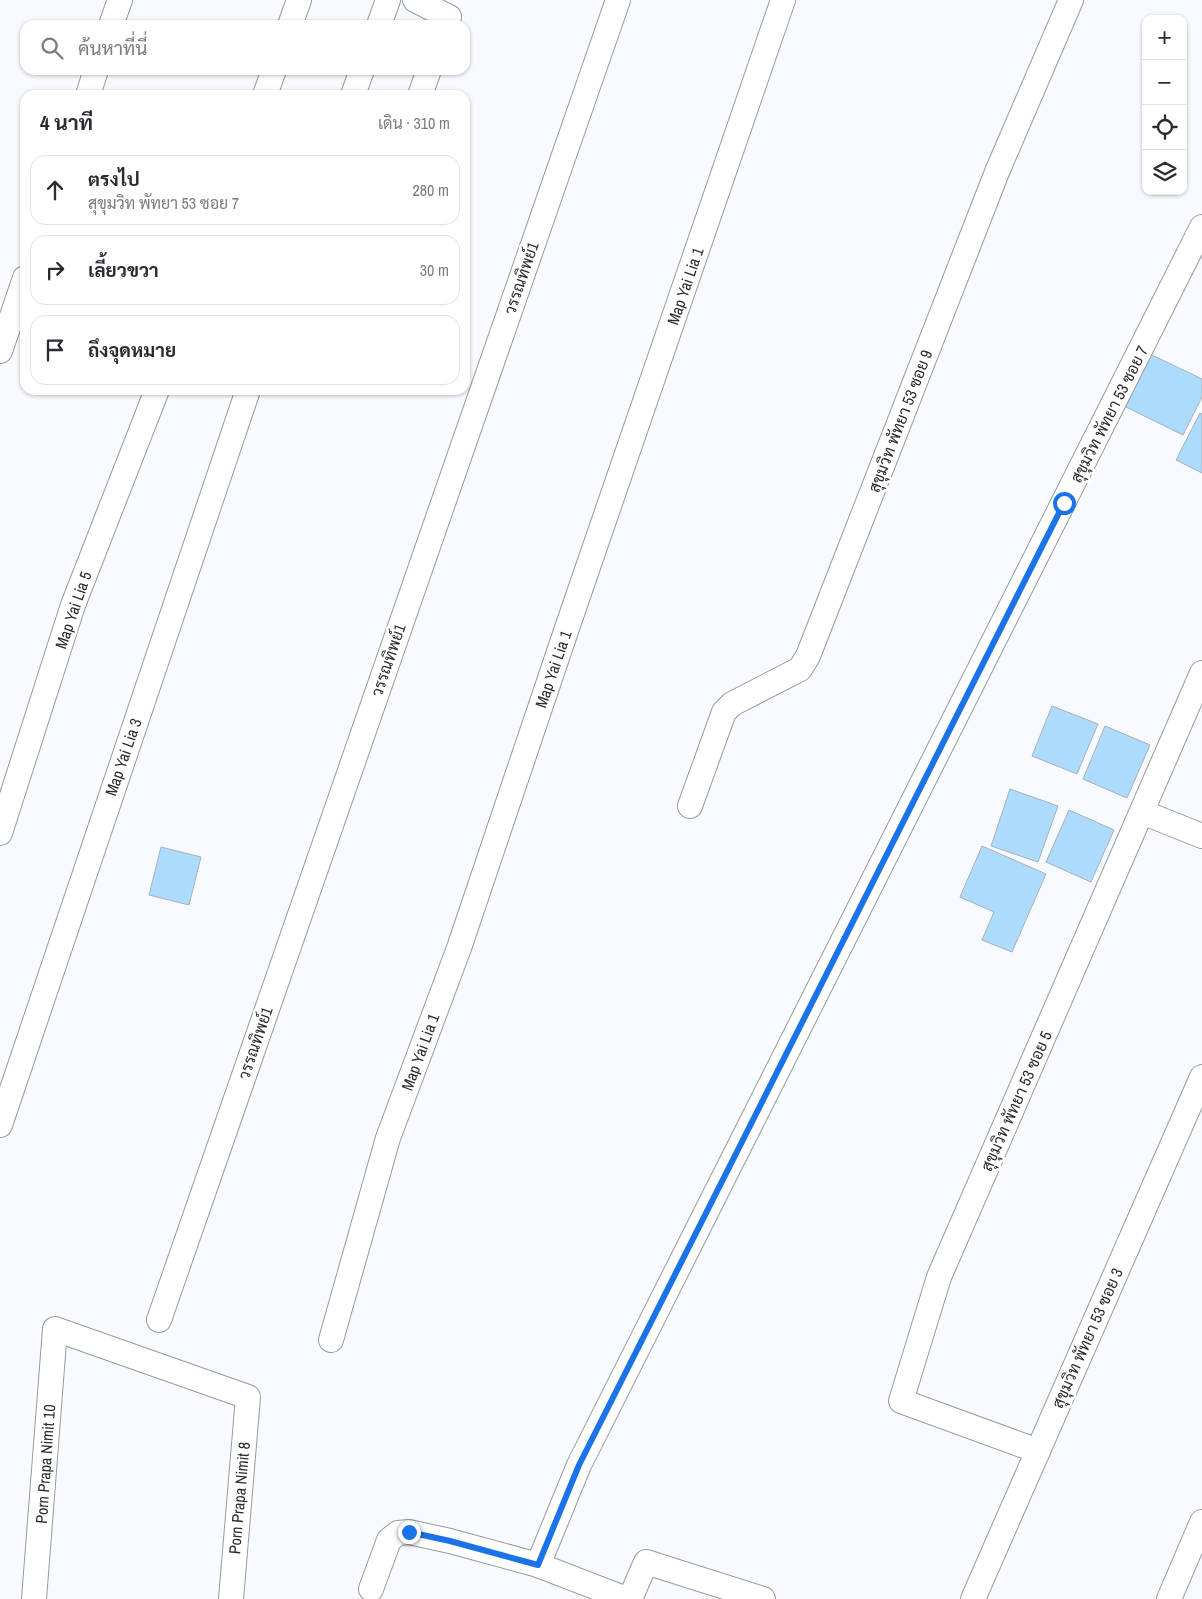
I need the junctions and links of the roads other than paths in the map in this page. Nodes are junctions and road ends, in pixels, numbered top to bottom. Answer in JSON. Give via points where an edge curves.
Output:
{"nodes":[{"id":1,"x":120,"y":0,"type":"edge"},
{"id":2,"x":299,"y":0,"type":"edge"},
{"id":3,"x":388,"y":0,"type":"edge"},
{"id":4,"x":415,"y":0,"type":"edge"},
{"id":5,"x":618,"y":0,"type":"edge"},
{"id":6,"x":783,"y":0,"type":"edge"},
{"id":7,"x":1071,"y":0,"type":"edge"},
{"id":8,"x":114,"y":20,"type":"edge"},
{"id":9,"x":292,"y":20,"type":"edge"},
{"id":10,"x":381,"y":20,"type":"edge"},
{"id":11,"x":448,"y":20,"type":"edge"},
{"id":12,"x":94,"y":75,"type":"edge"},
{"id":13,"x":272,"y":75,"type":"edge"},
{"id":14,"x":360,"y":75,"type":"edge"},
{"id":15,"x":427,"y":75,"type":"edge"},
{"id":16,"x":90,"y":90,"type":"edge"},
{"id":17,"x":267,"y":90,"type":"edge"},
{"id":18,"x":355,"y":90,"type":"edge"},
{"id":19,"x":422,"y":90,"type":"edge"},
{"id":20,"x":1202,"y":227,"type":"edge"},
{"id":21,"x":20,"y":293,"type":"edge"},
{"id":22,"x":0,"y":352,"type":"edge"},
{"id":23,"x":156,"y":395,"type":"edge"},
{"id":24,"x":246,"y":395,"type":"edge"},
{"id":25,"x":1202,"y":673,"type":"edge"},
{"id":26,"x":690,"y":806,"type":"dead end"},
{"id":27,"x":1142,"y":812,"type":"junction"},
{"id":28,"x":0,"y":833,"type":"edge"},
{"id":29,"x":1202,"y":836,"type":"edge"},
{"id":30,"x":1202,"y":1077,"type":"edge"},
{"id":31,"x":0,"y":1125,"type":"edge"},
{"id":32,"x":159,"y":1320,"type":"dead end"},
{"id":33,"x":55,"y":1329,"type":"joint"},
{"id":34,"x":331,"y":1340,"type":"dead end"},
{"id":35,"x":1038,"y":1451,"type":"junction"},
{"id":36,"x":1202,"y":1522,"type":"edge"},
{"id":37,"x":538,"y":1565,"type":"junction"},
{"id":38,"x":371,"y":1589,"type":"dead end"},
{"id":39,"x":34,"y":1599,"type":"edge"},
{"id":40,"x":231,"y":1599,"type":"edge"},
{"id":41,"x":626,"y":1599,"type":"edge"},
{"id":42,"x":630,"y":1599,"type":"edge"},
{"id":43,"x":763,"y":1599,"type":"edge"},
{"id":44,"x":973,"y":1599,"type":"edge"},
{"id":45,"x":1169,"y":1599,"type":"edge"}],
"edges":[{"from":1,"to":8,"type":"street"},
{"from":2,"to":9,"type":"street"},
{"from":3,"to":10,"type":"street"},
{"from":4,"to":11,"type":"street","via":[[449,17]]},
{"from":5,"to":32,"type":"street","name":"วรรณทิพย์1"},
{"from":6,"to":34,"type":"street","name":"Map Yai Lia 1","via":[[459,948],[388,1138]]},
{"from":7,"to":26,"type":"street","name":"สุขุมวิท พัทยา 53 ซอย 9","via":[[997,172],[808,656],[800,669],[732,704],[724,712]]},
{"from":12,"to":16,"type":"street"},
{"from":13,"to":17,"type":"street"},
{"from":14,"to":18,"type":"street"},
{"from":15,"to":19,"type":"street"},
{"from":20,"to":37,"type":"street","name":"สุขุมวิท พัทยา 53 ซอย 7","via":[[579,1465]]},
{"from":21,"to":22,"type":"street"},
{"from":23,"to":28,"type":"street","name":"Map Yai Lia 5","via":[[73,606]]},
{"from":24,"to":31,"type":"street","name":"Map Yai Lia 3"},
{"from":25,"to":27,"type":"street","name":"สุขุมวิท พัทยา 53 ซอย 5"},
{"from":27,"to":29,"type":"street"},
{"from":27,"to":35,"type":"street","name":"สุขุมวิท พัทยา 53 ซอย 5","via":[[939,1277],[901,1401]]},
{"from":30,"to":35,"type":"street","name":"สุขุมวิท พัทยา 53 ซอย 3"},
{"from":33,"to":39,"type":"street","name":"Porn Prapa Nimit 10"},
{"from":33,"to":40,"type":"street","name":"Porn Prapa Nimit 8","via":[[248,1396]]},
{"from":35,"to":44,"type":"street","name":"สุขุมวิท พัทยา 53 ซอย 3"},
{"from":36,"to":45,"type":"street"},
{"from":37,"to":38,"type":"street","via":[[450,1541],[409,1532],[398,1533],[389,1540]]},
{"from":37,"to":41,"type":"street"},
{"from":42,"to":43,"type":"street","via":[[646,1562]]}]}
